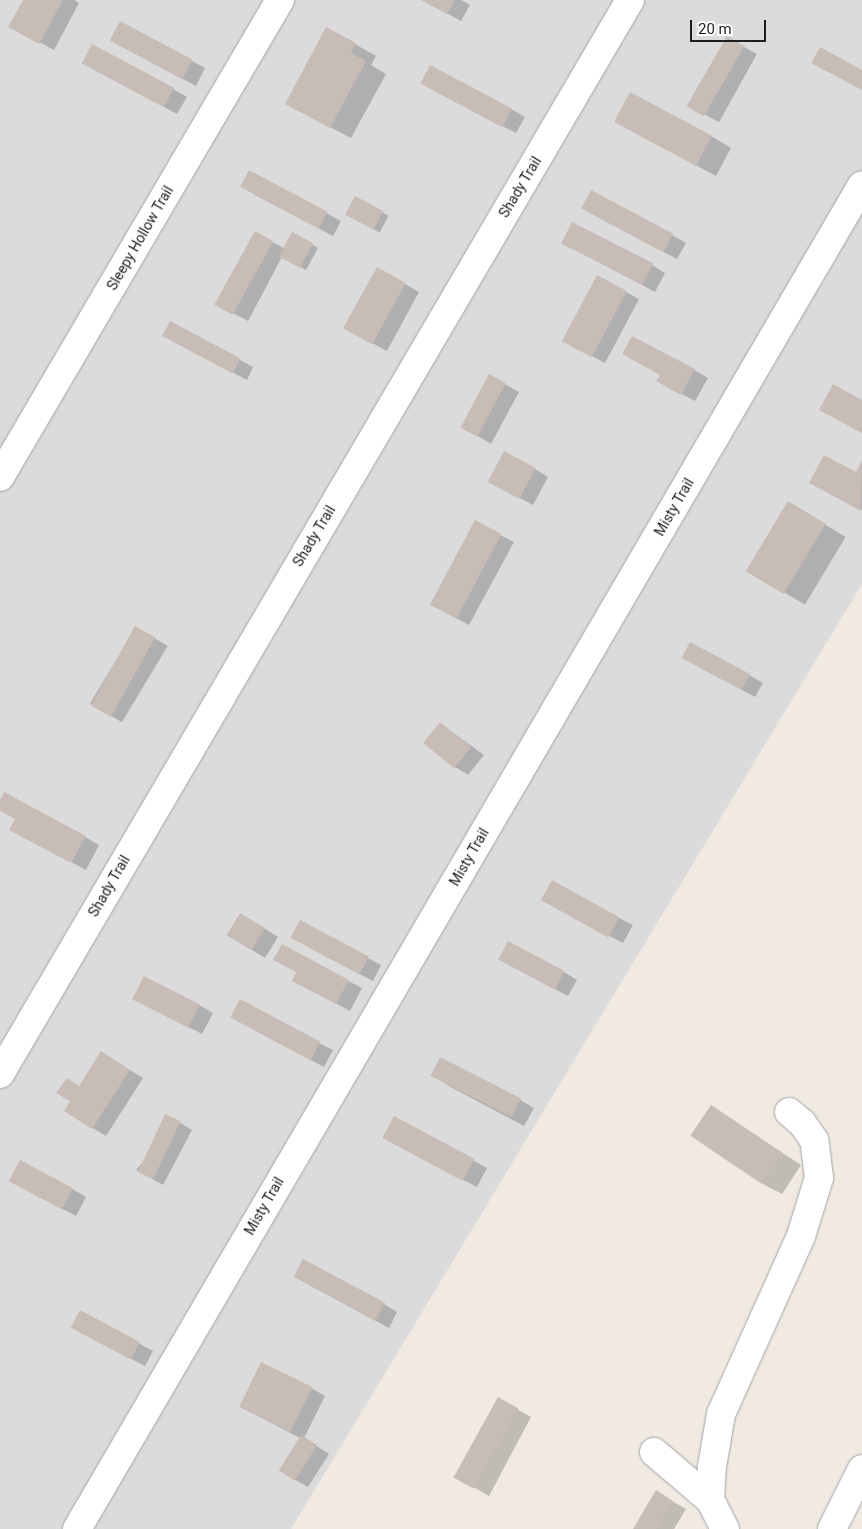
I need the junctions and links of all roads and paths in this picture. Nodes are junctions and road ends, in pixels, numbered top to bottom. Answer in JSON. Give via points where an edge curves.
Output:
{"nodes":[{"id":1,"x":280,"y":0,"type":"edge"},
{"id":2,"x":630,"y":0,"type":"edge"},
{"id":3,"x":862,"y":185,"type":"edge"},
{"id":4,"x":0,"y":477,"type":"edge"},
{"id":5,"x":0,"y":1074,"type":"edge"},
{"id":6,"x":790,"y":1112,"type":"dead end"},
{"id":7,"x":654,"y":1452,"type":"dead end"},
{"id":8,"x":862,"y":1469,"type":"edge"},
{"id":9,"x":710,"y":1500,"type":"junction"},
{"id":10,"x":77,"y":1529,"type":"edge"},
{"id":11,"x":725,"y":1529,"type":"edge"},
{"id":12,"x":832,"y":1529,"type":"edge"}],
"edges":[{"from":1,"to":4,"type":"street","name":"Sleepy Hollow Trail"},
{"from":2,"to":5,"type":"street","name":"Shady Trail"},
{"from":3,"to":10,"type":"street","name":"Misty Trail"},
{"from":6,"to":9,"type":"street","via":[[814,1140],[819,1178],[801,1236],[721,1414]]},
{"from":7,"to":9,"type":"street"},
{"from":8,"to":12,"type":"street"},
{"from":9,"to":11,"type":"street"}]}
